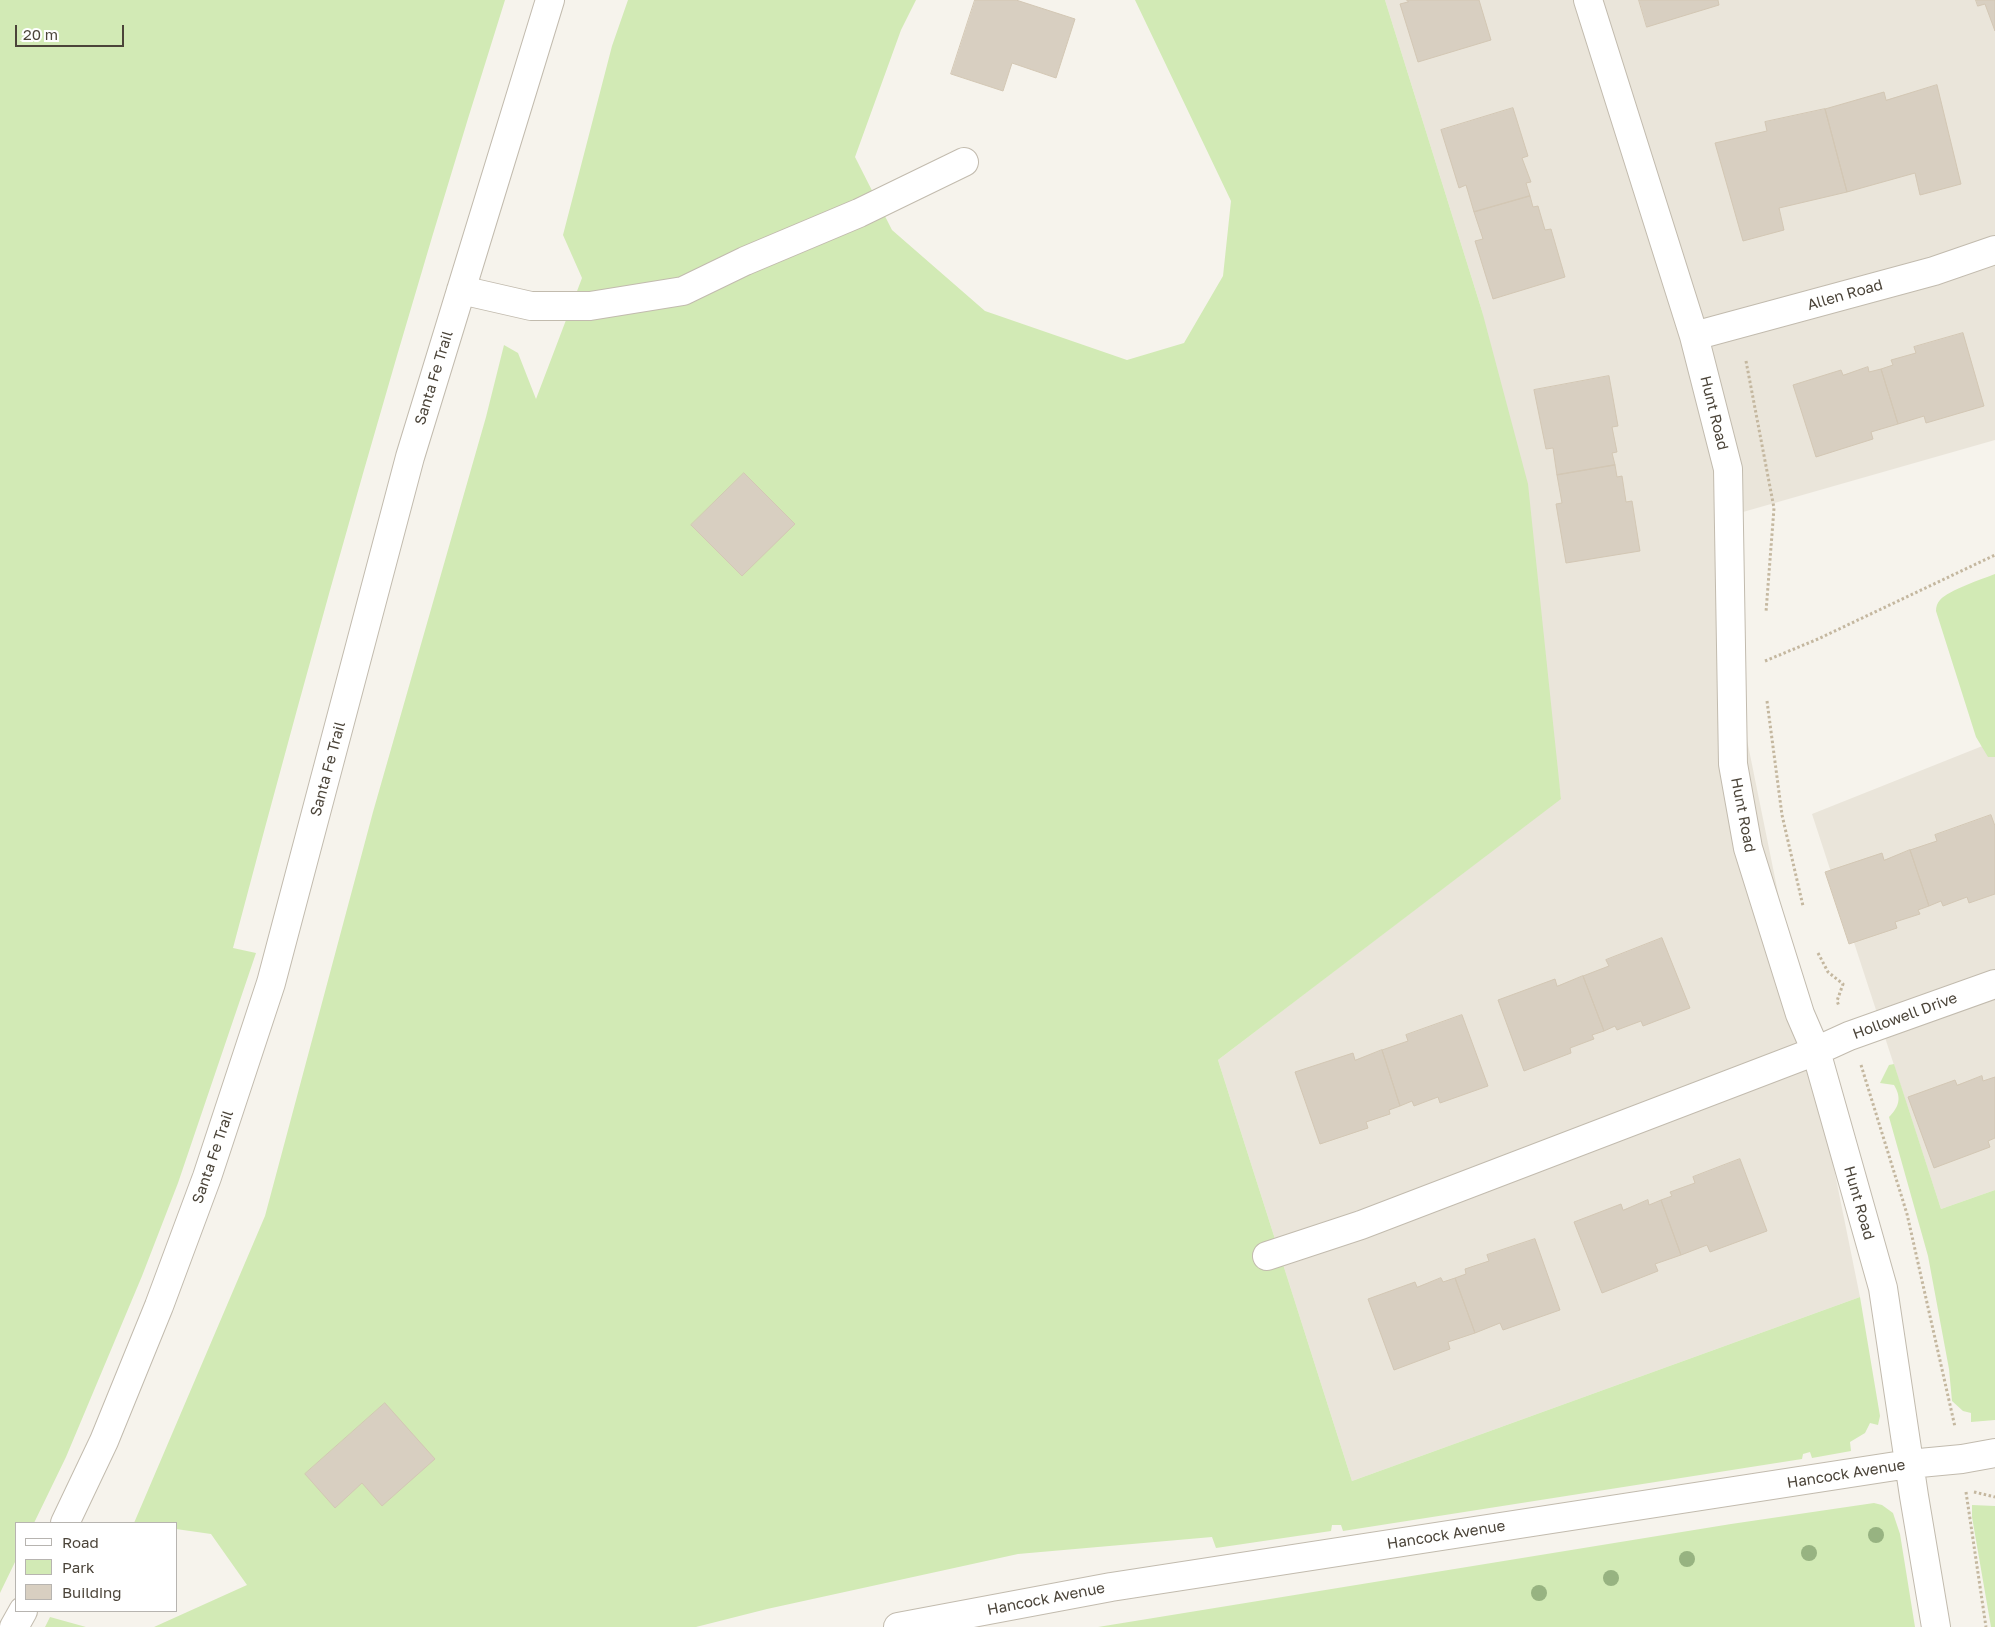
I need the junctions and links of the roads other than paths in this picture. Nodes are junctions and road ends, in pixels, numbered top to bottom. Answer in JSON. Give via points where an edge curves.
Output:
{"nodes":[{"id":1,"x":550,"y":0,"type":"edge"},
{"id":2,"x":1588,"y":0,"type":"edge"},
{"id":3,"x":964,"y":162,"type":"dead end"},
{"id":4,"x":1995,"y":250,"type":"edge"},
{"id":5,"x":461,"y":290,"type":"junction"},
{"id":6,"x":1694,"y":336,"type":"junction"},
{"id":7,"x":1995,"y":984,"type":"edge"},
{"id":8,"x":1816,"y":1051,"type":"junction"},
{"id":9,"x":1267,"y":1256,"type":"dead end"},
{"id":10,"x":1995,"y":1454,"type":"edge"},
{"id":11,"x":1909,"y":1464,"type":"junction"},
{"id":12,"x":66,"y":1522,"type":"edge"},
{"id":13,"x":22,"y":1612,"type":"edge"},
{"id":14,"x":14,"y":1627,"type":"edge"},
{"id":15,"x":898,"y":1627,"type":"edge"},
{"id":16,"x":1936,"y":1627,"type":"edge"}],
"edges":[{"from":1,"to":5,"type":"street","name":"Santa Fe Trail"},
{"from":2,"to":6,"type":"street","name":"Hunt Road"},
{"from":3,"to":5,"type":"street","via":[[859,213],[683,291],[590,306],[531,306]]},
{"from":4,"to":6,"type":"street","name":"Allen Road","via":[[1934,271]]},
{"from":5,"to":12,"type":"street","name":"Santa Fe Trail","via":[[410,457],[271,983],[159,1306],[104,1441]]},
{"from":6,"to":8,"type":"street","name":"Hunt Road","via":[[1728,468],[1733,764],[1748,848],[1800,1014]]},
{"from":7,"to":8,"type":"street","name":"Hollowell Drive"},
{"from":8,"to":9,"type":"street","name":"Hollowell Drive","via":[[1362,1226]]},
{"from":8,"to":11,"type":"street","name":"Hunt Road","via":[[1883,1288]]},
{"from":10,"to":11,"type":"street","name":"Hancock Avenue"},
{"from":11,"to":15,"type":"street","name":"Hancock Avenue","via":[[1111,1587]]},
{"from":11,"to":16,"type":"street","name":"Hunt Road"},
{"from":13,"to":14,"type":"street"}]}
